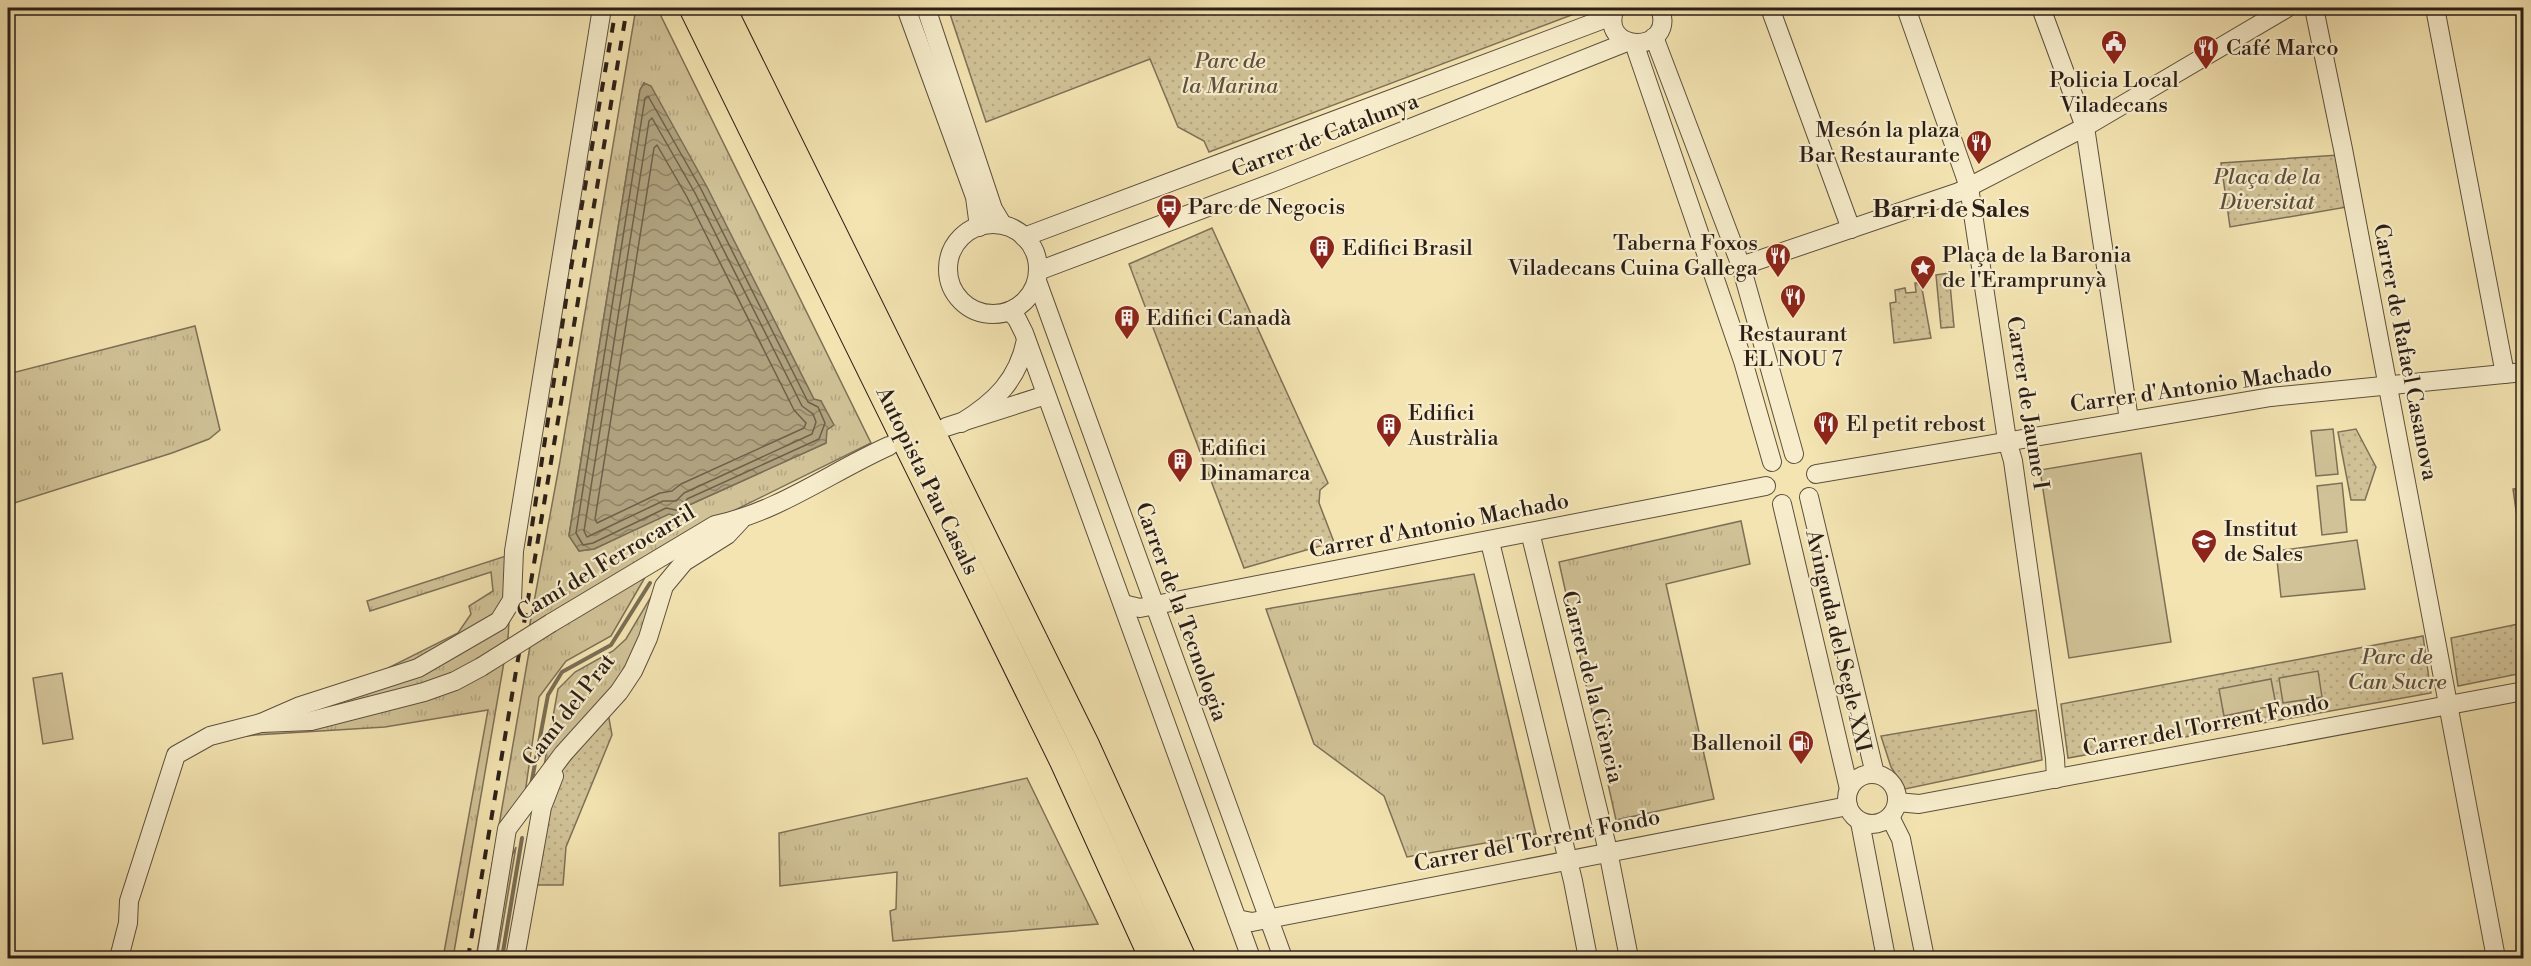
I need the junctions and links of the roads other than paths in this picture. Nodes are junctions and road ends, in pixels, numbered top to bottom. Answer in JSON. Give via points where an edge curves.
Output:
{"nodes":[{"id":1,"x":602,"y":8,"type":"edge"},
{"id":2,"x":693,"y":8,"type":"edge"},
{"id":3,"x":722,"y":8,"type":"edge"},
{"id":4,"x":906,"y":8,"type":"edge"},
{"id":5,"x":926,"y":8,"type":"edge"},
{"id":6,"x":1770,"y":8,"type":"edge"},
{"id":7,"x":1906,"y":8,"type":"edge"},
{"id":8,"x":2041,"y":8,"type":"edge"},
{"id":9,"x":2287,"y":8,"type":"edge"},
{"id":10,"x":2314,"y":8,"type":"edge"},
{"id":11,"x":2435,"y":8,"type":"edge"},
{"id":12,"x":1667,"y":10,"type":"edge"},
{"id":13,"x":1613,"y":12,"type":"edge"},
{"id":14,"x":1654,"y":37,"type":"junction"},
{"id":15,"x":1631,"y":43,"type":"junction"},
{"id":16,"x":2085,"y":127,"type":"junction"},
{"id":17,"x":1969,"y":187,"type":"junction"},
{"id":18,"x":1002,"y":224,"type":"junction"},
{"id":19,"x":980,"y":227,"type":"junction"},
{"id":20,"x":1851,"y":229,"type":"junction"},
{"id":21,"x":1024,"y":237,"type":"junction"},
{"id":22,"x":1741,"y":266,"type":"junction"},
{"id":23,"x":1037,"y":276,"type":"junction"},
{"id":24,"x":1010,"y":311,"type":"junction"},
{"id":25,"x":1026,"y":340,"type":"junction"},
{"id":26,"x":2523,"y":372,"type":"edge"},
{"id":27,"x":2505,"y":374,"type":"junction"},
{"id":28,"x":2387,"y":386,"type":"junction"},
{"id":29,"x":1046,"y":395,"type":"junction"},
{"id":30,"x":2129,"y":420,"type":"junction"},
{"id":31,"x":2007,"y":440,"type":"junction"},
{"id":32,"x":890,"y":446,"type":"dead end"},
{"id":33,"x":1794,"y":454,"type":"junction"},
{"id":34,"x":1772,"y":462,"type":"junction"},
{"id":35,"x":1816,"y":474,"type":"junction"},
{"id":36,"x":1766,"y":486,"type":"junction"},
{"id":37,"x":1809,"y":497,"type":"junction"},
{"id":38,"x":1782,"y":504,"type":"junction"},
{"id":39,"x":741,"y":520,"type":"junction"},
{"id":40,"x":1530,"y":532,"type":"junction"},
{"id":41,"x":1490,"y":542,"type":"junction"},
{"id":42,"x":1123,"y":604,"type":"junction"},
{"id":43,"x":1154,"y":605,"type":"junction"},
{"id":44,"x":2523,"y":691,"type":"edge"},
{"id":45,"x":2447,"y":706,"type":"junction"},
{"id":46,"x":261,"y":723,"type":"junction"},
{"id":47,"x":563,"y":754,"type":"junction"},
{"id":48,"x":1875,"y":774,"type":"junction"},
{"id":49,"x":2056,"y":779,"type":"junction"},
{"id":50,"x":1848,"y":798,"type":"junction"},
{"id":51,"x":1893,"y":809,"type":"junction"},
{"id":52,"x":1860,"y":822,"type":"junction"},
{"id":53,"x":1608,"y":851,"type":"junction"},
{"id":54,"x":1568,"y":861,"type":"junction"},
{"id":55,"x":1268,"y":917,"type":"junction"},
{"id":56,"x":1237,"y":919,"type":"junction"},
{"id":57,"x":119,"y":958,"type":"edge"},
{"id":58,"x":486,"y":958,"type":"edge"},
{"id":59,"x":515,"y":958,"type":"edge"},
{"id":60,"x":1153,"y":958,"type":"edge"},
{"id":61,"x":1182,"y":958,"type":"edge"},
{"id":62,"x":1251,"y":958,"type":"edge"},
{"id":63,"x":1283,"y":958,"type":"edge"},
{"id":64,"x":1588,"y":958,"type":"edge"},
{"id":65,"x":1629,"y":958,"type":"edge"},
{"id":66,"x":1886,"y":958,"type":"edge"},
{"id":67,"x":1925,"y":958,"type":"edge"},
{"id":68,"x":2496,"y":958,"type":"edge"}],
"edges":[{"from":1,"to":46,"type":"street","via":[[514,551],[512,600],[499,621],[418,668],[300,706]]},
{"from":2,"to":60,"type":"highway","name":"Autopista Pau Casals","via":[[1064,760]]},
{"from":3,"to":61,"type":"highway","name":"Autopista Pau Casals","via":[[1086,746]]},
{"from":4,"to":19,"type":"street","via":[[975,197]]},
{"from":5,"to":18,"type":"street","via":[[993,209]]},
{"from":6,"to":20,"type":"street"},
{"from":7,"to":17,"type":"street","name":"Carrer de Jaume I"},
{"from":8,"to":16,"type":"street"},
{"from":9,"to":16,"type":"street"},
{"from":10,"to":28,"type":"street","name":"Carrer de Rafael Casanova"},
{"from":11,"to":27,"type":"street"},
{"from":12,"to":14,"type":"street"},
{"from":13,"to":15,"type":"street","via":[[1615,29]]},
{"from":13,"to":21,"type":"street","name":"Carrer de Catalunya"},
{"from":14,"to":15,"type":"street","name":"Carrer de Catalunya","via":[[1647,42]]},
{"from":14,"to":22,"type":"street"},
{"from":15,"to":23,"type":"street","name":"Carrer de Catalunya"},
{"from":15,"to":34,"type":"street","via":[[1743,361]]},
{"from":16,"to":17,"type":"street"},
{"from":16,"to":30,"type":"street"},
{"from":17,"to":20,"type":"street"},
{"from":17,"to":31,"type":"street","name":"Carrer de Jaume I"},
{"from":18,"to":19,"type":"street"},
{"from":18,"to":21,"type":"street"},
{"from":19,"to":24,"type":"street","via":[[954,248],[949,261],[951,286],[975,309],[998,314]]},
{"from":20,"to":22,"type":"street"},
{"from":21,"to":23,"type":"street","via":[[1032,248]]},
{"from":22,"to":33,"type":"street"},
{"from":23,"to":24,"type":"street","via":[[1022,303]]},
{"from":23,"to":43,"type":"street","name":"Carrer de la Tecnologia"},
{"from":24,"to":25,"type":"street"},
{"from":25,"to":29,"type":"street"},
{"from":25,"to":29,"type":"street","via":[[1019,364],[1003,391],[981,411],[954,425]]},
{"from":26,"to":27,"type":"street","name":"Carrer d'Antonio Machado"},
{"from":27,"to":28,"type":"street","name":"Carrer d'Antonio Machado"},
{"from":28,"to":30,"type":"street","name":"Carrer d'Antonio Machado","via":[[2271,397]]},
{"from":28,"to":45,"type":"street","name":"Carrer de Rafael Casanova"},
{"from":29,"to":42,"type":"street"},
{"from":30,"to":31,"type":"street","name":"Carrer d'Antonio Machado"},
{"from":31,"to":35,"type":"street","name":"Carrer d'Antonio Machado"},
{"from":31,"to":49,"type":"street","name":"Carrer de Jaume I"},
{"from":32,"to":39,"type":"street","name":"Camí del Ferrocarril"},
{"from":33,"to":34,"type":"street","via":[[1782,455]]},
{"from":33,"to":35,"type":"street","via":[[1808,460]]},
{"from":34,"to":36,"type":"street","via":[[1766,473]]},
{"from":35,"to":37,"type":"street"},
{"from":36,"to":38,"type":"street"},
{"from":36,"to":40,"type":"street","name":"Carrer d'Antonio Machado"},
{"from":37,"to":38,"type":"street","via":[[1797,504]]},
{"from":37,"to":48,"type":"street","name":"Avinguda del Segle XXI"},
{"from":38,"to":50,"type":"street","name":"Avinguda del Segle XXI"},
{"from":39,"to":46,"type":"street","name":"Camí del Ferrocarril","bridge":true,"via":[[715,525],[455,681],[311,721]]},
{"from":39,"to":47,"type":"street","name":"Camí del Prat","via":[[727,535],[684,562],[664,586],[633,671]]},
{"from":40,"to":41,"type":"street","name":"Carrer d'Antonio Machado"},
{"from":40,"to":53,"type":"street","name":"Carrer de la Ciència"},
{"from":41,"to":43,"type":"street","name":"Carrer d'Antonio Machado"},
{"from":41,"to":54,"type":"street"},
{"from":42,"to":43,"type":"street","name":"Carrer d'Antonio Machado","via":[[1134,608]]},
{"from":42,"to":56,"type":"street"},
{"from":43,"to":55,"type":"street","name":"Carrer de la Tecnologia"},
{"from":44,"to":45,"type":"street","name":"Carrer del Torrent Fondo"},
{"from":45,"to":49,"type":"street","name":"Carrer del Torrent Fondo"},
{"from":45,"to":68,"type":"street","name":"Carrer de Rafael Casanova"},
{"from":46,"to":57,"type":"street","via":[[210,736],[176,755],[129,901]]},
{"from":47,"to":58,"type":"street","name":"Camí del Prat","via":[[507,829]]},
{"from":47,"to":59,"type":"street","via":[[542,807]]},
{"from":48,"to":50,"type":"street","via":[[1860,778]]},
{"from":48,"to":51,"type":"street","via":[[1893,785]]},
{"from":49,"to":51,"type":"street","name":"Carrer del Torrent Fondo"},
{"from":50,"to":52,"type":"street"},
{"from":50,"to":53,"type":"street","name":"Carrer del Torrent Fondo"},
{"from":51,"to":52,"type":"street","via":[[1876,824]]},
{"from":51,"to":67,"type":"street"},
{"from":52,"to":66,"type":"street"},
{"from":53,"to":54,"type":"street","name":"Carrer del Torrent Fondo"},
{"from":53,"to":65,"type":"street","name":"Carrer de la Ciència"},
{"from":54,"to":55,"type":"street","name":"Carrer del Torrent Fondo"},
{"from":54,"to":64,"type":"street"},
{"from":55,"to":56,"type":"street","name":"Carrer del Torrent Fondo","via":[[1252,922]]},
{"from":55,"to":63,"type":"street","name":"Carrer de la Tecnologia"},
{"from":56,"to":62,"type":"street"}]}
